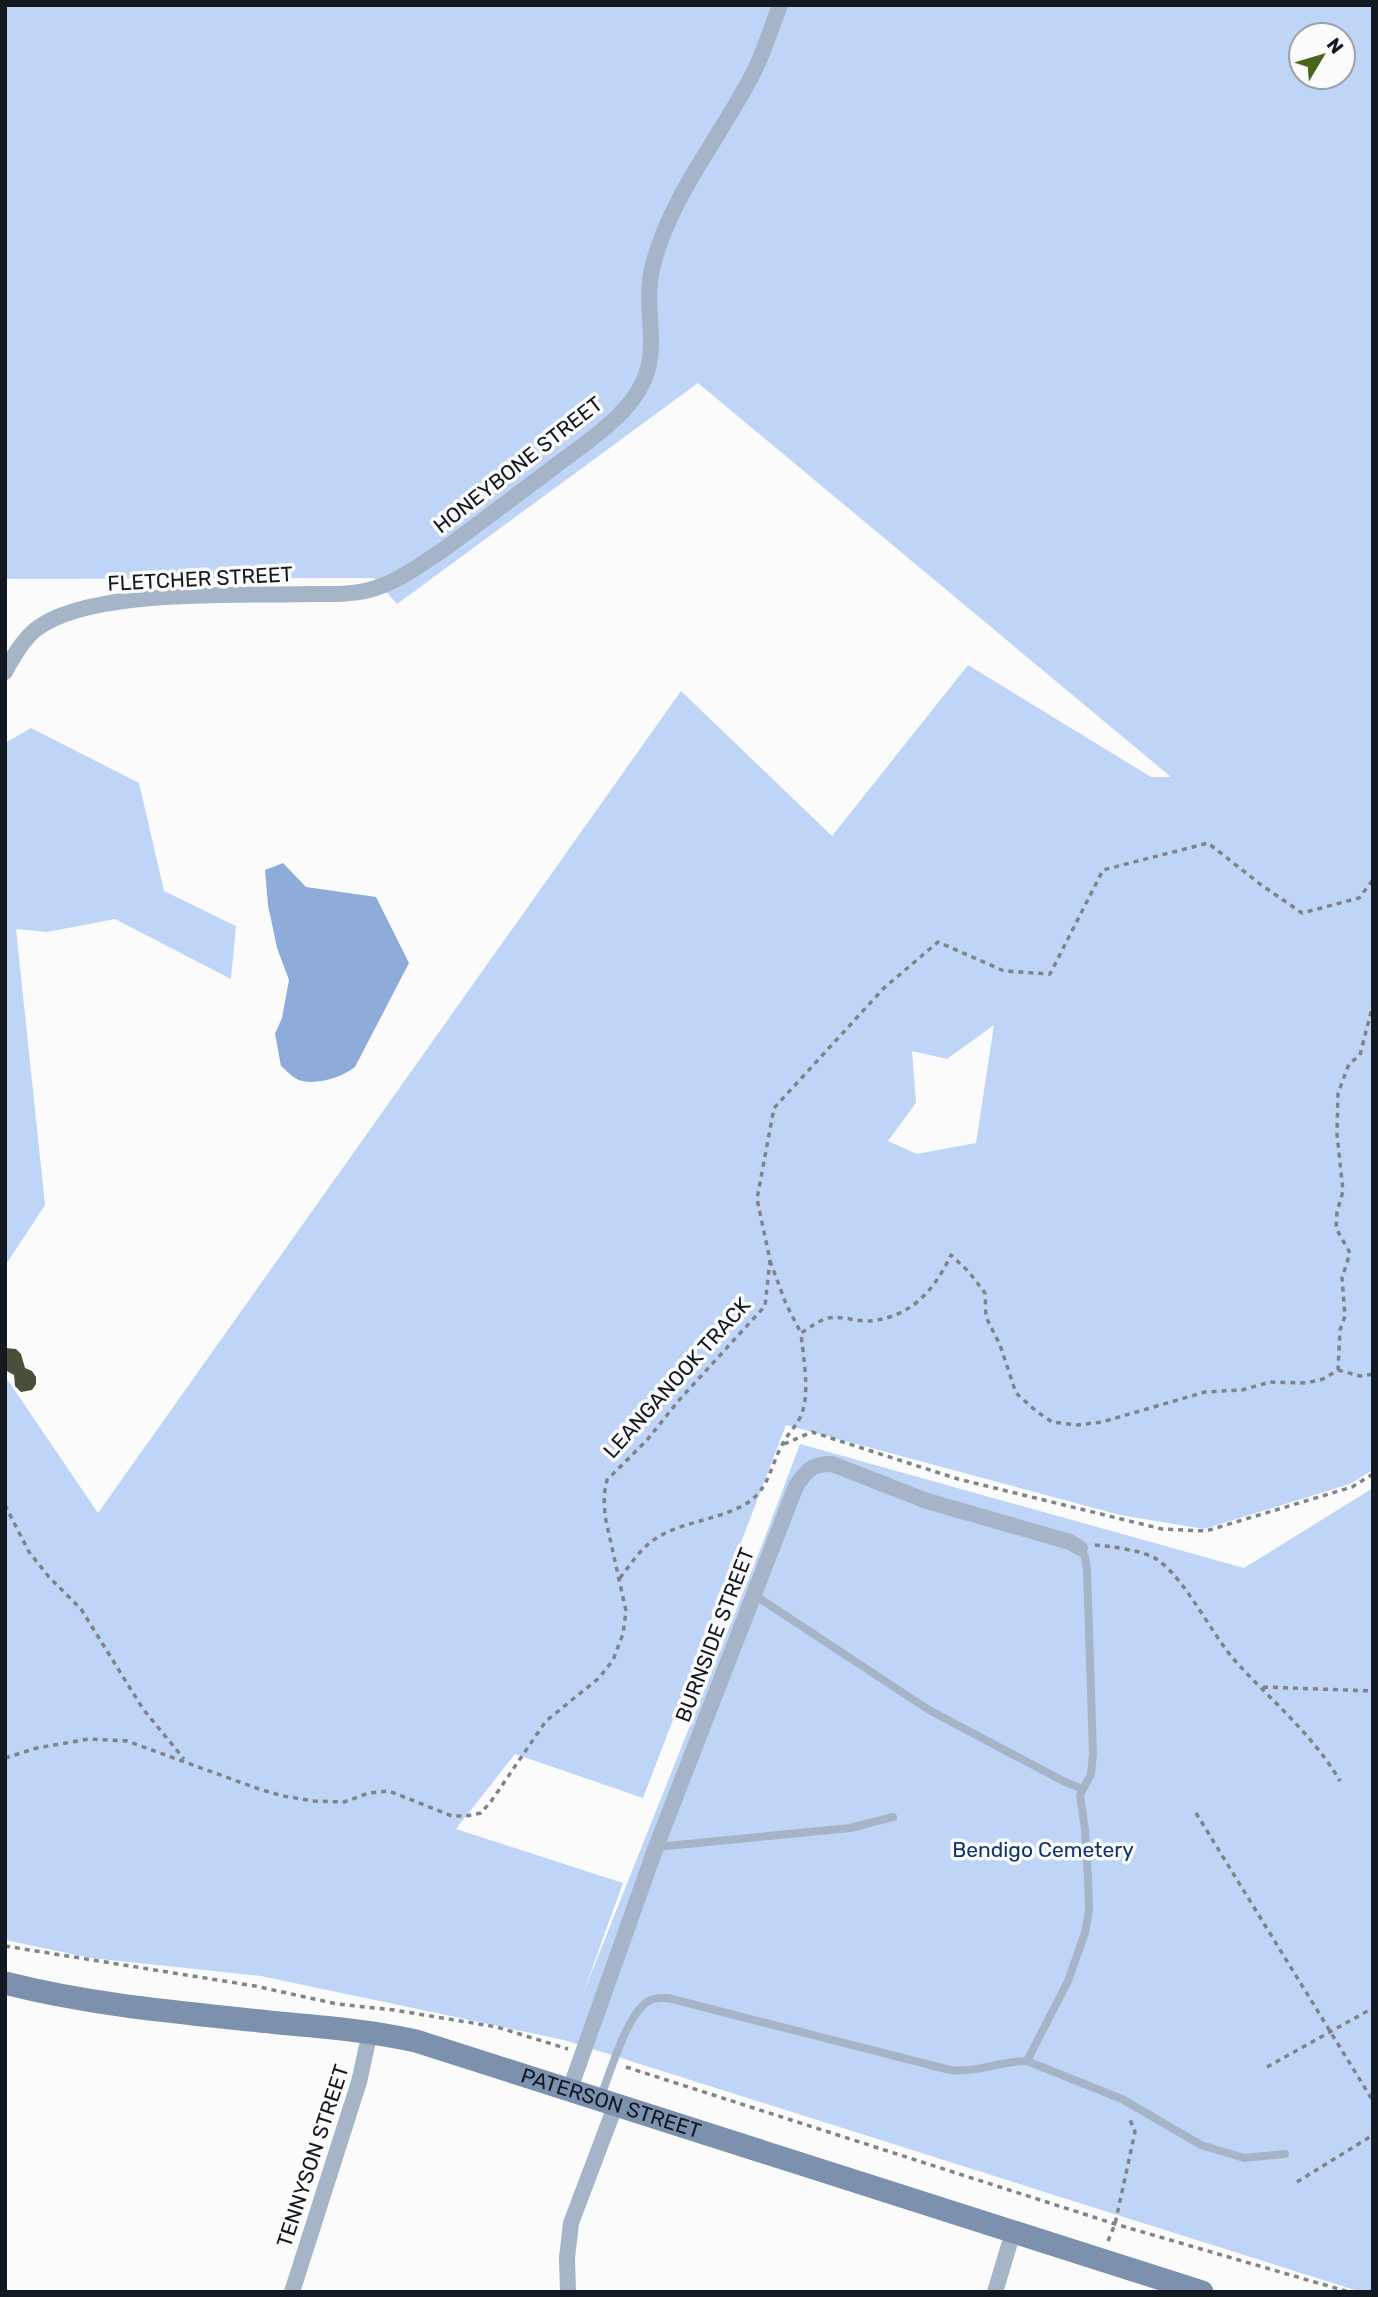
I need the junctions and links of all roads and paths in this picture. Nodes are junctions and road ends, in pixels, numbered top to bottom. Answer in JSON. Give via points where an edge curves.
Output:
{"nodes":[{"id":1,"x":780,"y":5,"type":"edge"},
{"id":2,"x":381,"y":587,"type":"joint"},
{"id":3,"x":5,"y":673,"type":"edge"},
{"id":4,"x":1372,"y":881,"type":"edge"},
{"id":5,"x":1373,"y":1004,"type":"edge"},
{"id":6,"x":770,"y":1259,"type":"junction"},
{"id":7,"x":801,"y":1333,"type":"junction"},
{"id":8,"x":1338,"y":1370,"type":"junction"},
{"id":9,"x":1373,"y":1374,"type":"edge"},
{"id":10,"x":782,"y":1445,"type":"junction"},
{"id":11,"x":1373,"y":1474,"type":"edge"},
{"id":12,"x":5,"y":1505,"type":"edge"},
{"id":13,"x":1080,"y":1548,"type":"junction"},
{"id":14,"x":620,"y":1578,"type":"junction"},
{"id":15,"x":753,"y":1594,"type":"junction"},
{"id":16,"x":1262,"y":1687,"type":"junction"},
{"id":17,"x":1373,"y":1691,"type":"edge"},
{"id":18,"x":5,"y":1758,"type":"edge"},
{"id":19,"x":185,"y":1761,"type":"junction"},
{"id":20,"x":1339,"y":1781,"type":"dead end"},
{"id":21,"x":1083,"y":1790,"type":"junction"},
{"id":22,"x":1196,"y":1813,"type":"dead end"},
{"id":23,"x":893,"y":1817,"type":"dead end"},
{"id":24,"x":656,"y":1847,"type":"junction"},
{"id":25,"x":5,"y":1946,"type":"edge"},
{"id":26,"x":5,"y":1983,"type":"edge"},
{"id":27,"x":1373,"y":2008,"type":"edge"},
{"id":28,"x":370,"y":2032,"type":"junction"},
{"id":29,"x":1331,"y":2033,"type":"junction"},
{"id":30,"x":583,"y":2054,"type":"junction"},
{"id":31,"x":1027,"y":2061,"type":"junction"},
{"id":32,"x":613,"y":2063,"type":"junction"},
{"id":33,"x":1267,"y":2067,"type":"dead end"},
{"id":34,"x":570,"y":2090,"type":"junction"},
{"id":35,"x":1122,"y":2099,"type":"junction"},
{"id":36,"x":608,"y":2101,"type":"junction"},
{"id":37,"x":1373,"y":2101,"type":"edge"},
{"id":38,"x":1373,"y":2135,"type":"edge"},
{"id":39,"x":1285,"y":2154,"type":"dead end"},
{"id":40,"x":1297,"y":2182,"type":"dead end"},
{"id":41,"x":1115,"y":2224,"type":"junction"},
{"id":42,"x":1013,"y":2232,"type":"junction"},
{"id":43,"x":1100,"y":2260,"type":"junction"},
{"id":44,"x":292,"y":2292,"type":"edge"},
{"id":45,"x":568,"y":2292,"type":"edge"},
{"id":46,"x":995,"y":2292,"type":"edge"},
{"id":47,"x":1202,"y":2292,"type":"edge"},
{"id":48,"x":1349,"y":2292,"type":"edge"}],
"edges":[{"from":1,"to":2,"type":"street","name":"HONEYBONE STREET","via":[[746,88],[659,242],[648,300],[652,351],[637,393],[598,432],[466,533]]},
{"from":2,"to":3,"type":"street","name":"FLETCHER STREET","via":[[348,593],[146,599],[71,611],[34,631]]},
{"from":4,"to":6,"type":"path","name":"LEANGANOOK TRACK","via":[[1359,898],[1302,913],[1208,844],[1103,870],[1050,974],[1004,971],[937,942],[884,988],[774,1108],[757,1199]]},
{"from":5,"to":8,"type":"path","via":[[1360,1055],[1349,1065],[1338,1093],[1343,1191],[1336,1228],[1349,1253],[1342,1278],[1345,1316]]},
{"from":6,"to":7,"type":"path"},
{"from":6,"to":14,"type":"path","name":"LEANGANOOK TRACK","via":[[765,1306],[607,1480],[605,1516]]},
{"from":7,"to":8,"type":"path","via":[[828,1318],[869,1321],[898,1314],[923,1300],[951,1255],[985,1293],[986,1317],[1016,1393],[1052,1422],[1102,1422],[1205,1392],[1242,1390],[1270,1382],[1306,1383]]},
{"from":7,"to":10,"type":"path","via":[[806,1384],[803,1413]]},
{"from":8,"to":9,"type":"path"},
{"from":10,"to":11,"type":"path","via":[[812,1432],[958,1479],[1162,1529],[1206,1531],[1352,1487]]},
{"from":10,"to":14,"type":"path","via":[[765,1487],[744,1506],[653,1540]]},
{"from":12,"to":19,"type":"path","via":[[29,1552],[81,1609],[143,1709]]},
{"from":13,"to":15,"type":"street","name":"BURNSIDE STREET","via":[[822,1464],[812,1466],[796,1486]]},
{"from":13,"to":16,"type":"path","via":[[1102,1545],[1157,1559]]},
{"from":13,"to":21,"type":"lane","via":[[1087,1570],[1093,1754]]},
{"from":14,"to":19,"type":"path","name":"LEANGANOOK TRACK","via":[[626,1611],[613,1660],[599,1678],[546,1721],[481,1813],[452,1816],[389,1791],[344,1802],[314,1801],[259,1789]]},
{"from":15,"to":21,"type":"lane","via":[[929,1710]]},
{"from":15,"to":24,"type":"street","name":"BURNSIDE STREET"},
{"from":16,"to":17,"type":"path"},
{"from":16,"to":20,"type":"path","via":[[1327,1759]]},
{"from":18,"to":19,"type":"path","name":"LEANGANOOK TRACK","via":[[37,1748],[109,1739]]},
{"from":21,"to":31,"type":"lane","via":[[1089,1910],[1085,1933],[1068,1982]]},
{"from":22,"to":29,"type":"path"},
{"from":23,"to":24,"type":"lane","via":[[849,1828]]},
{"from":24,"to":30,"type":"street","name":"BURNSIDE STREET"},
{"from":25,"to":30,"type":"path","via":[[497,2027]]},
{"from":26,"to":28,"type":"street","name":"PATERSON STREET","via":[[112,2005]]},
{"from":27,"to":29,"type":"path"},
{"from":28,"to":34,"type":"street","name":"PATERSON STREET","via":[[416,2041]]},
{"from":28,"to":44,"type":"street","name":"TENNYSON STREET","via":[[359,2082]]},
{"from":29,"to":33,"type":"path"},
{"from":29,"to":37,"type":"path"},
{"from":30,"to":34,"type":"street","name":"BURNSIDE STREET"},
{"from":31,"to":32,"type":"lane","via":[[964,2072],[950,2070],[682,2000],[655,1998],[633,2016]]},
{"from":31,"to":35,"type":"lane"},
{"from":32,"to":36,"type":"lane"},
{"from":32,"to":41,"type":"path"},
{"from":34,"to":36,"type":"street","name":"PATERSON STREET"},
{"from":35,"to":39,"type":"lane","via":[[1201,2145],[1258,2158]]},
{"from":35,"to":41,"type":"path","via":[[1135,2133]]},
{"from":36,"to":42,"type":"street","name":"PATERSON STREET"},
{"from":36,"to":45,"type":"street","via":[[571,2222]]},
{"from":38,"to":40,"type":"path"},
{"from":41,"to":43,"type":"path"},
{"from":41,"to":48,"type":"path"},
{"from":42,"to":43,"type":"street","name":"PATERSON STREET"},
{"from":42,"to":46,"type":"street"},
{"from":43,"to":47,"type":"street","name":"PATERSON STREET"}]}
